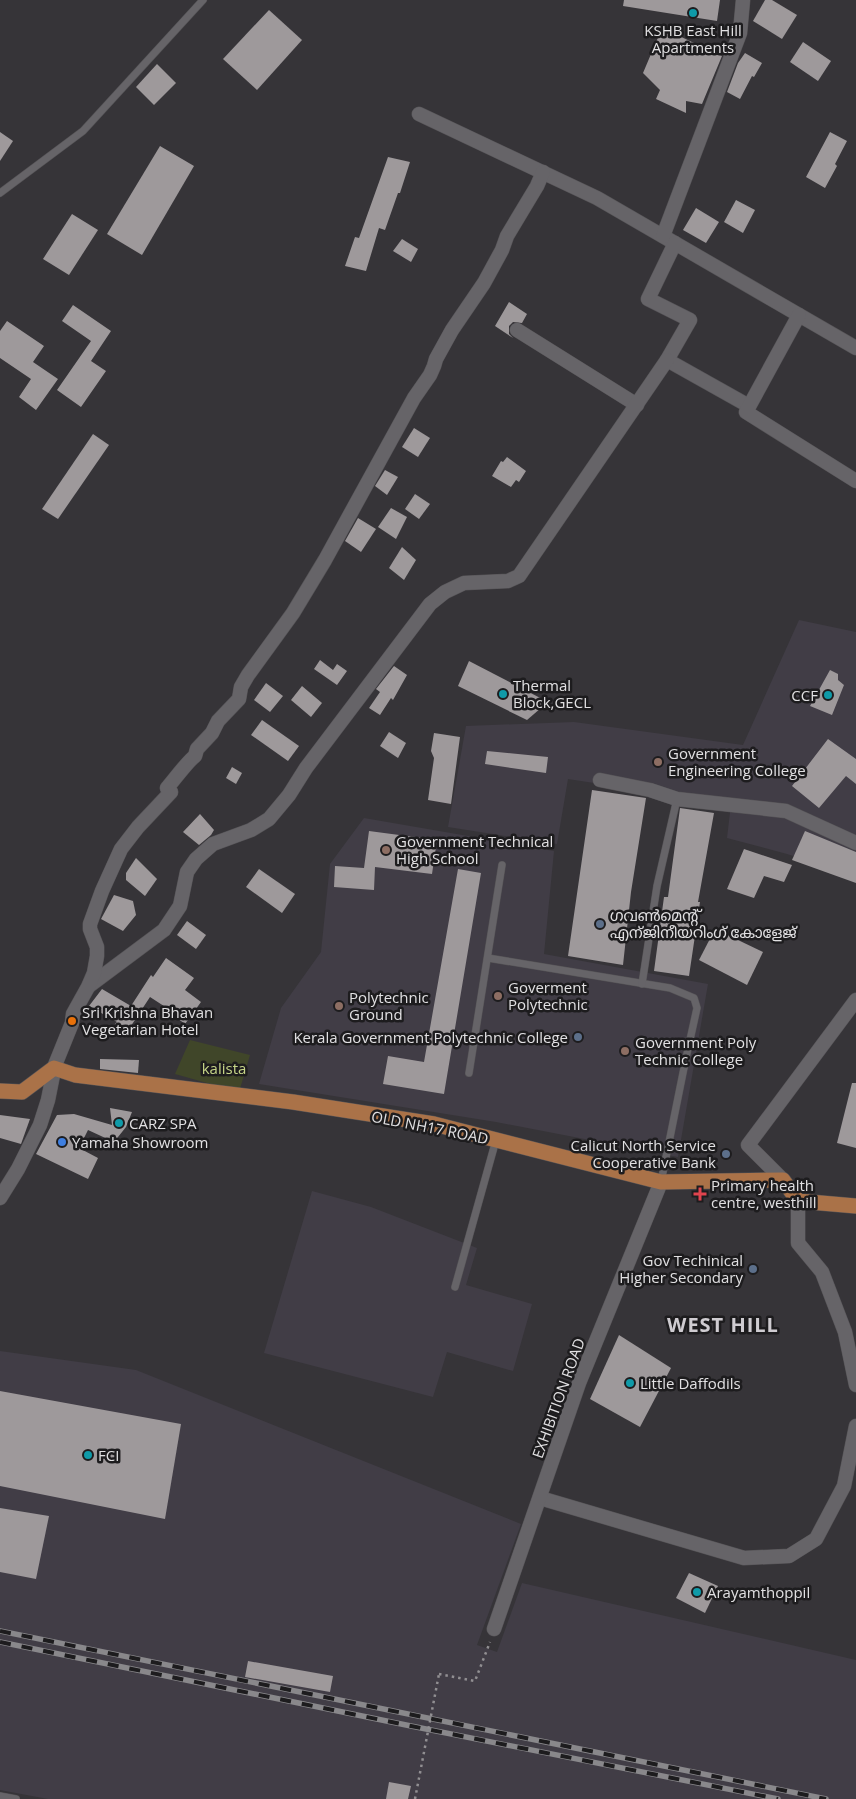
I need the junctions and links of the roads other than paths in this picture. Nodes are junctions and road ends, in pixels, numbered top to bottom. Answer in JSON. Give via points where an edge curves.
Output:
{"nodes":[{"id":1,"x":202,"y":0,"type":"edge"},
{"id":2,"x":743,"y":0,"type":"edge"},
{"id":3,"x":419,"y":114,"type":"dead end"},
{"id":4,"x":543,"y":172,"type":"junction"},
{"id":5,"x":0,"y":193,"type":"edge"},
{"id":6,"x":669,"y":240,"type":"junction"},
{"id":7,"x":799,"y":315,"type":"junction"},
{"id":8,"x":517,"y":330,"type":"dead end"},
{"id":9,"x":856,"y":348,"type":"edge"},
{"id":10,"x":668,"y":360,"type":"junction"},
{"id":11,"x":637,"y":405,"type":"junction"},
{"id":12,"x":749,"y":406,"type":"junction"},
{"id":13,"x":856,"y":481,"type":"edge"},
{"id":14,"x":600,"y":780,"type":"dead end"},
{"id":15,"x":677,"y":799,"type":"junction"},
{"id":16,"x":856,"y":843,"type":"edge"},
{"id":17,"x":502,"y":865,"type":"dead end"},
{"id":18,"x":488,"y":958,"type":"junction"},
{"id":19,"x":642,"y":984,"type":"junction"},
{"id":20,"x":88,"y":987,"type":"junction"},
{"id":21,"x":856,"y":1000,"type":"edge"},
{"id":22,"x":54,"y":1068,"type":"junction"},
{"id":23,"x":469,"y":1073,"type":"dead end"},
{"id":24,"x":0,"y":1091,"type":"edge"},
{"id":25,"x":496,"y":1140,"type":"junction"},
{"id":26,"x":783,"y":1180,"type":"junction"},
{"id":27,"x":661,"y":1182,"type":"junction"},
{"id":28,"x":0,"y":1198,"type":"edge"},
{"id":29,"x":798,"y":1201,"type":"junction"},
{"id":30,"x":856,"y":1206,"type":"edge"},
{"id":31,"x":455,"y":1287,"type":"dead end"},
{"id":32,"x":856,"y":1384,"type":"edge"},
{"id":33,"x":856,"y":1426,"type":"edge"},
{"id":34,"x":852,"y":1468,"type":"edge"},
{"id":35,"x":540,"y":1498,"type":"junction"},
{"id":36,"x":494,"y":1628,"type":"road end"},
{"id":37,"x":0,"y":1796,"type":"edge"},
{"id":38,"x":16,"y":1799,"type":"edge"}],
"edges":[{"from":1,"to":5,"type":"lane","via":[[83,131]]},
{"from":2,"to":6,"type":"street","via":[[740,33]]},
{"from":3,"to":4,"type":"street"},
{"from":4,"to":6,"type":"street","via":[[597,198]]},
{"from":4,"to":20,"type":"street","via":[[484,282],[443,346],[430,375],[293,613],[248,675],[239,699],[167,788],[171,792],[118,854],[90,924],[97,954]]},
{"from":6,"to":7,"type":"street"},
{"from":6,"to":10,"type":"street","via":[[648,299],[690,320]]},
{"from":7,"to":9,"type":"street"},
{"from":7,"to":12,"type":"street"},
{"from":8,"to":11,"type":"street"},
{"from":10,"to":11,"type":"street"},
{"from":10,"to":12,"type":"street"},
{"from":11,"to":20,"type":"street","via":[[519,576],[508,581],[464,583],[430,604],[269,819],[252,830],[213,844],[196,859],[187,872],[180,906],[164,930]]},
{"from":12,"to":13,"type":"street","via":[[746,412]]},
{"from":14,"to":15,"type":"street"},
{"from":15,"to":16,"type":"street","via":[[786,811]]},
{"from":15,"to":19,"type":"lane","via":[[657,886]]},
{"from":17,"to":18,"type":"lane"},
{"from":18,"to":19,"type":"lane"},
{"from":18,"to":23,"type":"lane"},
{"from":19,"to":27,"type":"lane","via":[[670,988],[694,998],[697,1008]]},
{"from":20,"to":22,"type":"street"},
{"from":21,"to":26,"type":"street","via":[[748,1144]]},
{"from":22,"to":24,"type":"main road","via":[[22,1092]]},
{"from":22,"to":25,"type":"main road","name":"OLD NH17 ROAD","via":[[75,1075],[293,1102],[434,1124]]},
{"from":22,"to":28,"type":"street","via":[[40,1125]]},
{"from":25,"to":27,"type":"main road","name":"OLD NH17 ROAD"},
{"from":25,"to":31,"type":"lane"},
{"from":26,"to":27,"type":"main road","name":"OLD NH17 ROAD"},
{"from":26,"to":29,"type":"main road"},
{"from":27,"to":35,"type":"street","name":"EXHIBITION ROAD","via":[[579,1383]]},
{"from":29,"to":30,"type":"main road"},
{"from":29,"to":32,"type":"street","via":[[798,1243],[822,1272],[845,1332]]},
{"from":33,"to":34,"type":"street"},
{"from":34,"to":35,"type":"street","via":[[816,1539],[789,1556],[744,1558]]},
{"from":35,"to":36,"type":"street","name":"EXHIBITION ROAD"},
{"from":37,"to":38,"type":"lane"}]}
